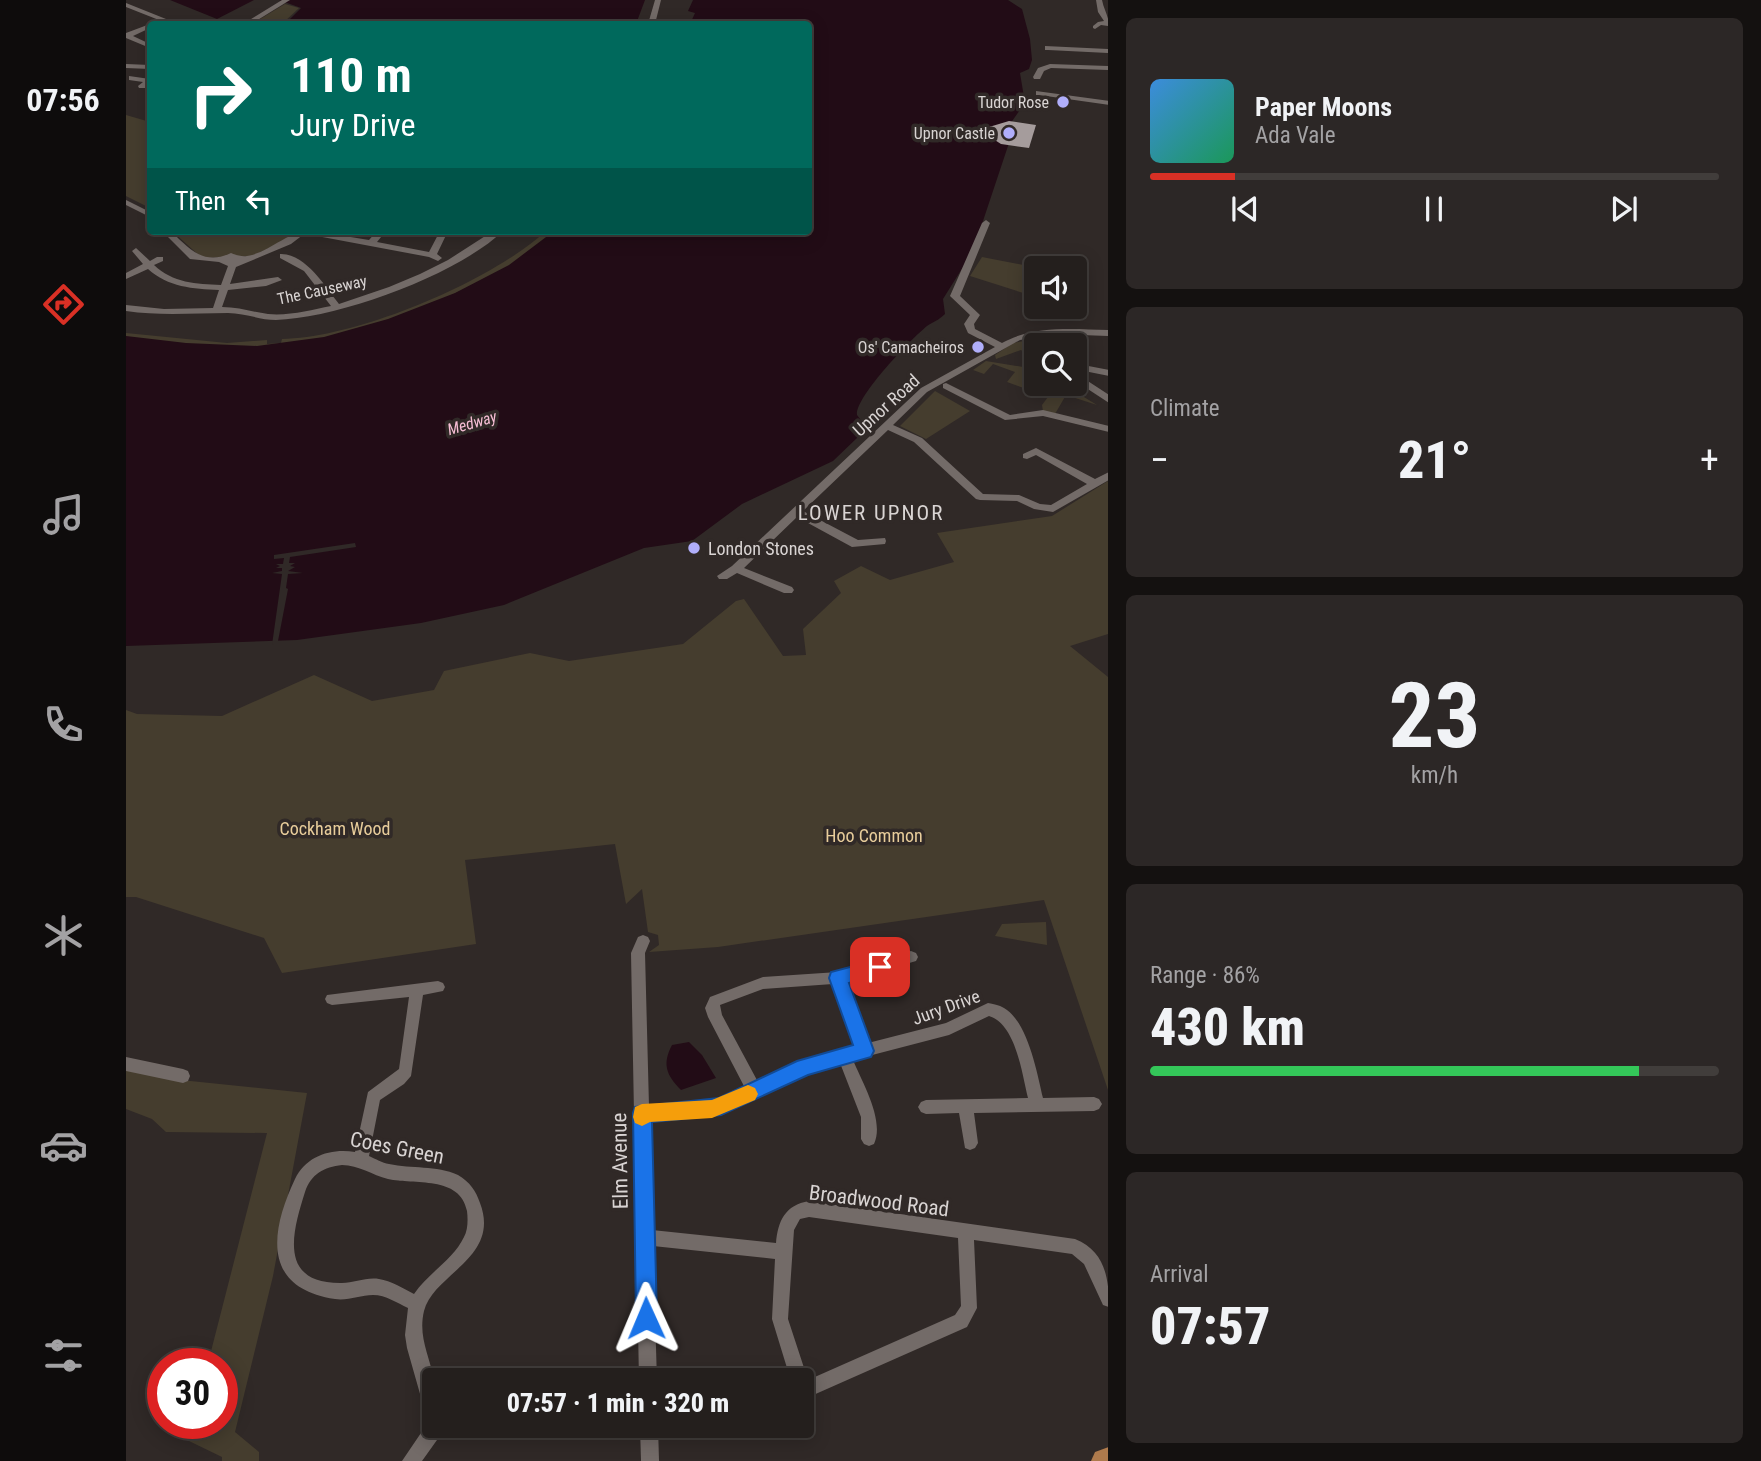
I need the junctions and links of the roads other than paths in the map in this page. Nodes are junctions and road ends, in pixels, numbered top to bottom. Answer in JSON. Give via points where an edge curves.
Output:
{"nodes":[{"id":1,"x":287,"y":0,"type":"edge"},
{"id":2,"x":657,"y":0,"type":"edge"},
{"id":3,"x":1099,"y":0,"type":"edge"},
{"id":4,"x":126,"y":5,"type":"edge"},
{"id":5,"x":164,"y":20,"type":"edge"},
{"id":6,"x":252,"y":21,"type":"edge"},
{"id":7,"x":652,"y":21,"type":"edge"},
{"id":8,"x":1108,"y":23,"type":"edge"},
{"id":9,"x":147,"y":27,"type":"edge"},
{"id":10,"x":1095,"y":27,"type":"dead end"},
{"id":11,"x":126,"y":36,"type":"edge"},
{"id":12,"x":147,"y":45,"type":"edge"},
{"id":13,"x":1048,"y":48,"type":"dead end"},
{"id":14,"x":1108,"y":51,"type":"edge"},
{"id":15,"x":126,"y":66,"type":"edge"},
{"id":16,"x":147,"y":67,"type":"edge"},
{"id":17,"x":1108,"y":68,"type":"edge"},
{"id":18,"x":1037,"y":77,"type":"dead end"},
{"id":19,"x":147,"y":83,"type":"edge"},
{"id":20,"x":142,"y":86,"type":"dead end"},
{"id":21,"x":1039,"y":93,"type":"dead end"},
{"id":22,"x":1108,"y":103,"type":"edge"},
{"id":23,"x":126,"y":202,"type":"edge"},
{"id":24,"x":147,"y":213,"type":"edge"},
{"id":25,"x":986,"y":223,"type":"dead end"},
{"id":26,"x":170,"y":235,"type":"edge"},
{"id":27,"x":298,"y":235,"type":"edge"},
{"id":28,"x":328,"y":235,"type":"edge"},
{"id":29,"x":378,"y":235,"type":"edge"},
{"id":30,"x":442,"y":235,"type":"edge"},
{"id":31,"x":493,"y":235,"type":"edge"},
{"id":32,"x":371,"y":243,"type":"junction"},
{"id":33,"x":136,"y":251,"type":"dead end"},
{"id":34,"x":432,"y":255,"type":"junction"},
{"id":35,"x":283,"y":256,"type":"dead end"},
{"id":36,"x":160,"y":259,"type":"dead end"},
{"id":37,"x":228,"y":263,"type":"junction"},
{"id":38,"x":148,"y":264,"type":"junction"},
{"id":39,"x":448,"y":264,"type":"junction"},
{"id":40,"x":126,"y":276,"type":"edge"},
{"id":41,"x":278,"y":281,"type":"dead end"},
{"id":42,"x":224,"y":286,"type":"junction"},
{"id":43,"x":336,"y":306,"type":"junction"},
{"id":44,"x":126,"y":308,"type":"edge"},
{"id":45,"x":217,"y":310,"type":"junction"},
{"id":46,"x":1071,"y":331,"type":"joint"},
{"id":47,"x":1108,"y":333,"type":"edge"},
{"id":48,"x":999,"y":345,"type":"junction"},
{"id":49,"x":1087,"y":368,"type":"edge"},
{"id":50,"x":1108,"y":373,"type":"edge"},
{"id":51,"x":1087,"y":385,"type":"edge"},
{"id":52,"x":946,"y":386,"type":"dead end"},
{"id":53,"x":1108,"y":400,"type":"edge"},
{"id":54,"x":888,"y":426,"type":"junction"},
{"id":55,"x":1108,"y":429,"type":"edge"},
{"id":56,"x":1027,"y":456,"type":"dead end"},
{"id":57,"x":1108,"y":475,"type":"edge"},
{"id":58,"x":1094,"y":483,"type":"junction"},
{"id":59,"x":797,"y":512,"type":"junction"},
{"id":60,"x":881,"y":541,"type":"dead end"},
{"id":61,"x":736,"y":569,"type":"junction"},
{"id":62,"x":723,"y":576,"type":"dead end"},
{"id":63,"x":788,"y":590,"type":"dead end"},
{"id":64,"x":643,"y":942,"type":"dead end"},
{"id":65,"x":911,"y":957,"type":"dead end"},
{"id":66,"x":838,"y":978,"type":"junction"},
{"id":67,"x":438,"y":987,"type":"dead end"},
{"id":68,"x":417,"y":990,"type":"junction"},
{"id":69,"x":332,"y":999,"type":"dead end"},
{"id":70,"x":864,"y":1051,"type":"junction"},
{"id":71,"x":844,"y":1056,"type":"junction"},
{"id":72,"x":126,"y":1064,"type":"edge"},
{"id":73,"x":183,"y":1076,"type":"dead end"},
{"id":74,"x":755,"y":1091,"type":"junction"},
{"id":75,"x":1094,"y":1104,"type":"dead end"},
{"id":76,"x":1037,"y":1106,"type":"junction"},
{"id":77,"x":926,"y":1107,"type":"dead end"},
{"id":78,"x":966,"y":1107,"type":"junction"},
{"id":79,"x":642,"y":1113,"type":"junction"},
{"id":80,"x":869,"y":1139,"type":"dead end"},
{"id":81,"x":970,"y":1143,"type":"dead end"},
{"id":82,"x":360,"y":1159,"type":"junction"},
{"id":83,"x":966,"y":1233,"type":"junction"},
{"id":84,"x":645,"y":1237,"type":"junction"},
{"id":85,"x":784,"y":1252,"type":"junction"},
{"id":86,"x":1108,"y":1299,"type":"edge"},
{"id":87,"x":417,"y":1304,"type":"junction"},
{"id":88,"x":648,"y":1368,"type":"edge"},
{"id":89,"x":796,"y":1368,"type":"edge"},
{"id":90,"x":422,"y":1370,"type":"edge"},
{"id":91,"x":814,"y":1381,"type":"edge"},
{"id":92,"x":429,"y":1438,"type":"edge"},
{"id":93,"x":649,"y":1438,"type":"edge"},
{"id":94,"x":417,"y":1459,"type":"edge"},
{"id":95,"x":650,"y":1461,"type":"edge"}],
"edges":[{"from":1,"to":6,"type":"street"},
{"from":2,"to":7,"type":"street"},
{"from":3,"to":8,"type":"street"},
{"from":4,"to":5,"type":"street"},
{"from":8,"to":10,"type":"street"},
{"from":9,"to":11,"type":"street"},
{"from":11,"to":12,"type":"street"},
{"from":13,"to":14,"type":"street"},
{"from":15,"to":16,"type":"street"},
{"from":17,"to":18,"type":"street","via":[[1050,66]]},
{"from":19,"to":20,"type":"street"},
{"from":21,"to":22,"type":"street"},
{"from":23,"to":24,"type":"street"},
{"from":25,"to":48,"type":"street","via":[[955,296],[975,315],[969,324],[972,332]]},
{"from":26,"to":37,"type":"street","via":[[193,257]]},
{"from":27,"to":37,"type":"street","via":[[274,251],[243,259],[234,256]]},
{"from":28,"to":32,"type":"street"},
{"from":29,"to":32,"type":"street"},
{"from":30,"to":34,"type":"street"},
{"from":31,"to":39,"type":"street"},
{"from":32,"to":34,"type":"street"},
{"from":33,"to":38,"type":"street"},
{"from":34,"to":39,"type":"street"},
{"from":35,"to":43,"type":"street","via":[[307,269]]},
{"from":36,"to":38,"type":"street"},
{"from":37,"to":42,"type":"street"},
{"from":38,"to":40,"type":"street"},
{"from":38,"to":42,"type":"street","via":[[165,278]]},
{"from":39,"to":43,"type":"street","name":"The Causeway"},
{"from":41,"to":42,"type":"street"},
{"from":42,"to":45,"type":"street"},
{"from":43,"to":45,"type":"street","name":"The Causeway","via":[[276,317]]},
{"from":44,"to":45,"type":"street","name":"The Causeway","via":[[180,314]]},
{"from":46,"to":47,"type":"street","name":"Upnor Road"},
{"from":46,"to":48,"type":"street","name":"Upnor Road","via":[[1035,333]]},
{"from":48,"to":54,"type":"street","name":"Upnor Road","via":[[924,390]]},
{"from":49,"to":50,"type":"street"},
{"from":51,"to":53,"type":"street"},
{"from":52,"to":55,"type":"street","via":[[976,406],[1009,418],[1043,413]]},
{"from":54,"to":58,"type":"street","via":[[918,440],[971,492],[986,500],[1019,498],[1054,509]]},
{"from":54,"to":59,"type":"street","name":"Upnor Road"},
{"from":56,"to":58,"type":"street","via":[[1036,451]]},
{"from":57,"to":58,"type":"street"},
{"from":59,"to":60,"type":"street","via":[[856,544]]},
{"from":59,"to":61,"type":"street","name":"Upnor Road"},
{"from":61,"to":62,"type":"street","name":"Upnor Road"},
{"from":61,"to":63,"type":"street"},
{"from":64,"to":79,"type":"street","name":"Elm Avenue","via":[[638,953]]},
{"from":65,"to":66,"type":"street"},
{"from":66,"to":70,"type":"street"},
{"from":66,"to":74,"type":"street","via":[[763,983],[715,1001],[715,1017]]},
{"from":67,"to":68,"type":"street"},
{"from":68,"to":69,"type":"street"},
{"from":68,"to":82,"type":"street","via":[[406,1071],[373,1097]]},
{"from":70,"to":71,"type":"street","name":"Jury Drive"},
{"from":70,"to":76,"type":"street","name":"Jury Drive","via":[[940,1032],[981,1011],[996,1010],[1013,1026]]},
{"from":71,"to":74,"type":"street","name":"Jury Drive","via":[[791,1072]]},
{"from":71,"to":80,"type":"street","via":[[869,1117]]},
{"from":72,"to":73,"type":"street"},
{"from":74,"to":79,"type":"street","name":"Jury Drive","via":[[712,1109]]},
{"from":75,"to":76,"type":"street"},
{"from":76,"to":78,"type":"street"},
{"from":77,"to":78,"type":"street"},
{"from":78,"to":81,"type":"street"},
{"from":79,"to":84,"type":"street","name":"Elm Avenue"},
{"from":82,"to":87,"type":"street","name":"Coes Green","via":[[390,1172],[451,1180],[473,1202],[476,1220],[470,1242],[433,1279]]},
{"from":82,"to":87,"type":"street","name":"Coes Green","via":[[325,1160],[304,1174],[288,1226],[286,1266],[293,1277],[329,1290],[375,1286]]},
{"from":83,"to":85,"type":"street","name":"Broadwood Road","via":[[805,1209],[788,1220]]},
{"from":83,"to":86,"type":"street","name":"Broadwood Road","via":[[1082,1250],[1093,1263]]},
{"from":83,"to":91,"type":"street","via":[[969,1308],[961,1321]]},
{"from":84,"to":85,"type":"street"},
{"from":84,"to":88,"type":"street","name":"Elm Avenue"},
{"from":85,"to":89,"type":"street","via":[[780,1319]]},
{"from":87,"to":90,"type":"street","via":[[412,1345]]},
{"from":92,"to":94,"type":"street"},
{"from":93,"to":95,"type":"street"}]}
